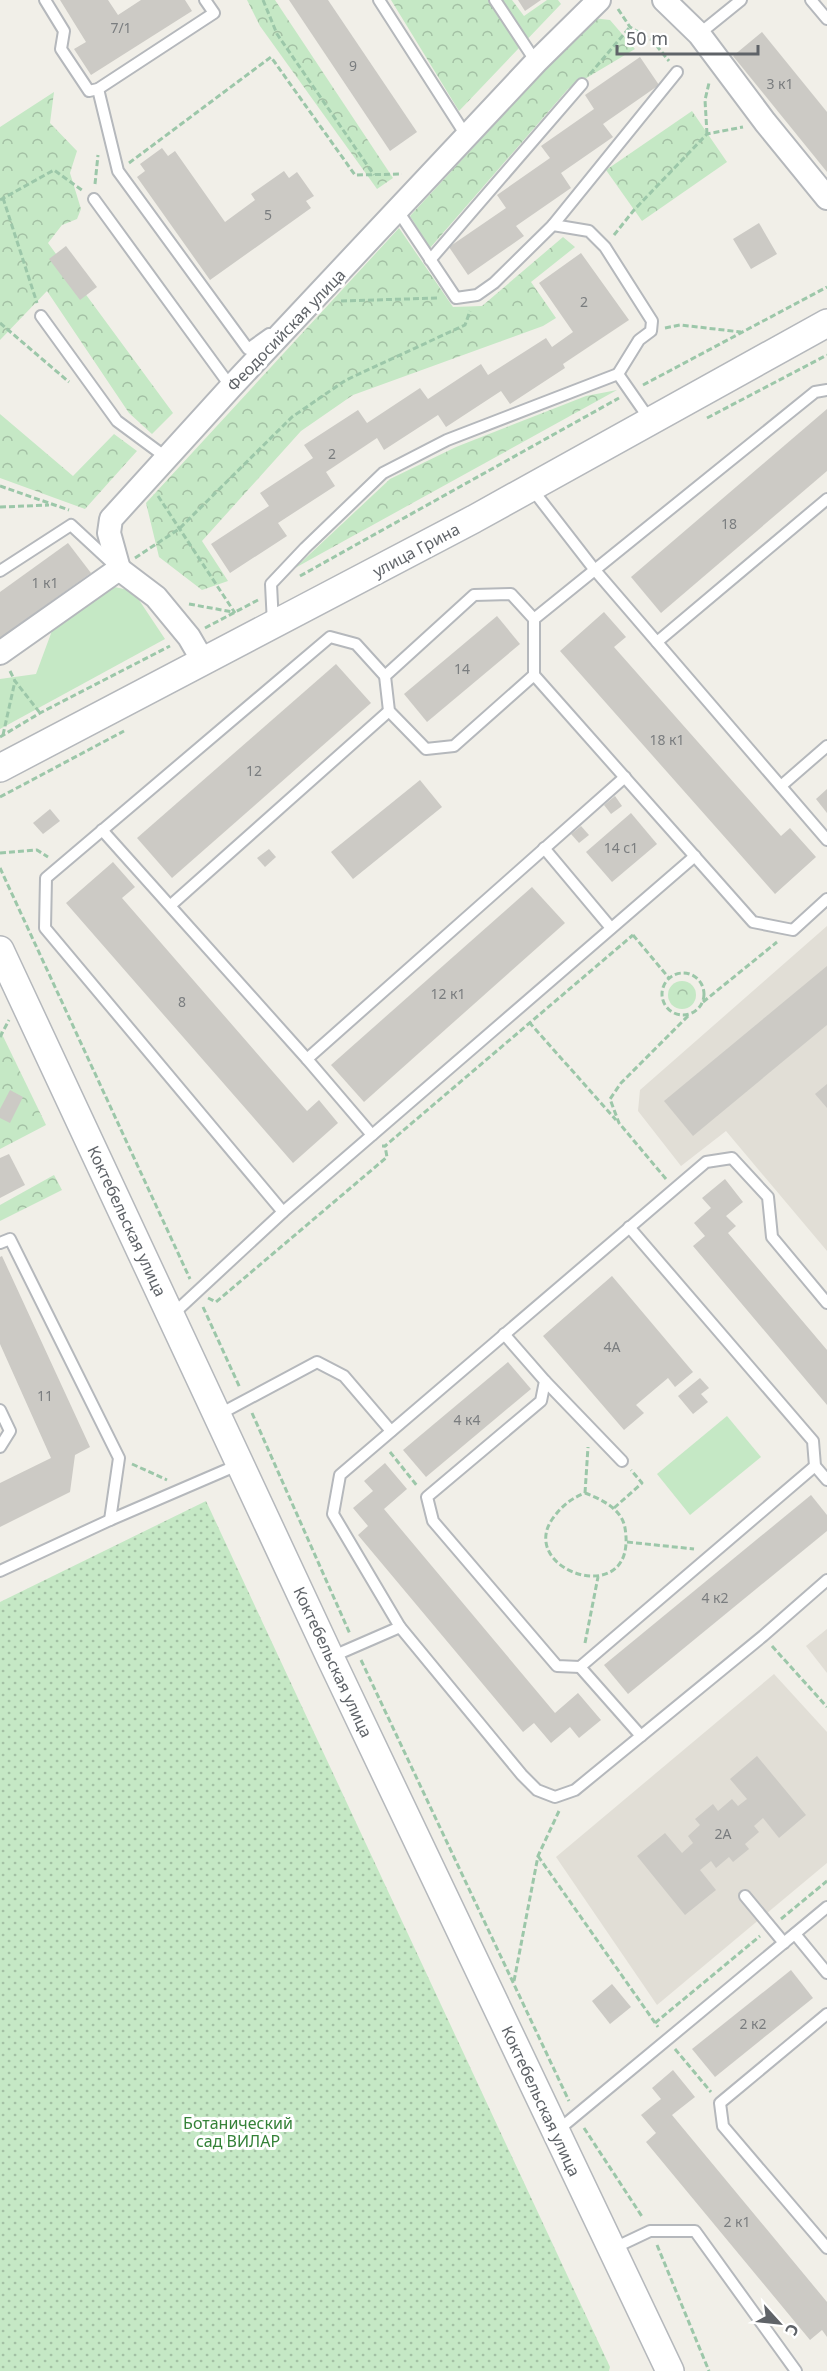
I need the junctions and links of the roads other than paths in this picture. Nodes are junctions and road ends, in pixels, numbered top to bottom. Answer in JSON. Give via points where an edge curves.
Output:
{"nodes":[{"id":1,"x":45,"y":0,"type":"edge"},
{"id":2,"x":205,"y":0,"type":"edge"},
{"id":3,"x":379,"y":0,"type":"edge"},
{"id":4,"x":495,"y":0,"type":"edge"},
{"id":5,"x":664,"y":0,"type":"edge"},
{"id":6,"x":741,"y":0,"type":"edge"},
{"id":7,"x":811,"y":0,"type":"edge"},
{"id":8,"x":597,"y":2,"type":"edge"},
{"id":9,"x":827,"y":19,"type":"edge"},
{"id":10,"x":699,"y":34,"type":"junction"},
{"id":11,"x":536,"y":62,"type":"junction"},
{"id":12,"x":678,"y":72,"type":"road end"},
{"id":13,"x":582,"y":84,"type":"road end"},
{"id":14,"x":98,"y":89,"type":"junction"},
{"id":15,"x":467,"y":137,"type":"junction"},
{"id":16,"x":94,"y":198,"type":"road end"},
{"id":17,"x":827,"y":198,"type":"edge"},
{"id":18,"x":398,"y":211,"type":"junction"},
{"id":19,"x":553,"y":225,"type":"junction"},
{"id":20,"x":430,"y":260,"type":"junction"},
{"id":21,"x":313,"y":302,"type":"junction"},
{"id":22,"x":41,"y":316,"type":"road end"},
{"id":23,"x":827,"y":323,"type":"edge"},
{"id":24,"x":618,"y":374,"type":"junction"},
{"id":25,"x":231,"y":387,"type":"junction"},
{"id":26,"x":827,"y":390,"type":"edge"},
{"id":27,"x":650,"y":421,"type":"junction"},
{"id":28,"x":167,"y":458,"type":"junction"},
{"id":29,"x":531,"y":487,"type":"junction"},
{"id":30,"x":827,"y":499,"type":"edge"},
{"id":31,"x":119,"y":569,"type":"junction"},
{"id":32,"x":594,"y":569,"type":"junction"},
{"id":33,"x":0,"y":571,"type":"edge"},
{"id":34,"x":534,"y":619,"type":"junction"},
{"id":35,"x":273,"y":624,"type":"junction"},
{"id":36,"x":657,"y":642,"type":"junction"},
{"id":37,"x":0,"y":653,"type":"edge"},
{"id":38,"x":203,"y":661,"type":"junction"},
{"id":39,"x":534,"y":675,"type":"junction"},
{"id":40,"x":385,"y":676,"type":"junction"},
{"id":41,"x":389,"y":711,"type":"junction"},
{"id":42,"x":827,"y":746,"type":"edge"},
{"id":43,"x":0,"y":768,"type":"edge"},
{"id":44,"x":625,"y":777,"type":"junction"},
{"id":45,"x":781,"y":786,"type":"junction"},
{"id":46,"x":102,"y":830,"type":"junction"},
{"id":47,"x":827,"y":840,"type":"edge"},
{"id":48,"x":544,"y":848,"type":"junction"},
{"id":49,"x":695,"y":856,"type":"junction"},
{"id":50,"x":827,"y":899,"type":"edge"},
{"id":51,"x":171,"y":905,"type":"junction"},
{"id":52,"x":611,"y":928,"type":"junction"},
{"id":53,"x":0,"y":950,"type":"edge"},
{"id":54,"x":307,"y":1059,"type":"junction"},
{"id":55,"x":372,"y":1135,"type":"junction"},
{"id":56,"x":283,"y":1212,"type":"junction"},
{"id":57,"x":629,"y":1227,"type":"junction"},
{"id":58,"x":0,"y":1243,"type":"edge"},
{"id":59,"x":827,"y":1303,"type":"edge"},
{"id":60,"x":171,"y":1315,"type":"junction"},
{"id":61,"x":504,"y":1334,"type":"junction"},
{"id":62,"x":546,"y":1381,"type":"junction"},
{"id":63,"x":0,"y":1410,"type":"edge"},
{"id":64,"x":218,"y":1415,"type":"junction"},
{"id":65,"x":391,"y":1431,"type":"junction"},
{"id":66,"x":0,"y":1447,"type":"edge"},
{"id":67,"x":622,"y":1461,"type":"road end"},
{"id":68,"x":240,"y":1464,"type":"junction"},
{"id":69,"x":815,"y":1466,"type":"junction"},
{"id":70,"x":827,"y":1480,"type":"edge"},
{"id":71,"x":110,"y":1520,"type":"junction"},
{"id":72,"x":0,"y":1570,"type":"edge"},
{"id":73,"x":827,"y":1580,"type":"edge"},
{"id":74,"x":399,"y":1627,"type":"junction"},
{"id":75,"x":330,"y":1657,"type":"junction"},
{"id":76,"x":580,"y":1667,"type":"junction"},
{"id":77,"x":641,"y":1736,"type":"junction"},
{"id":78,"x":745,"y":1896,"type":"dead end"},
{"id":79,"x":827,"y":1907,"type":"edge"},
{"id":80,"x":795,"y":1934,"type":"junction"},
{"id":81,"x":784,"y":1943,"type":"junction"},
{"id":82,"x":827,"y":1973,"type":"edge"},
{"id":83,"x":827,"y":2014,"type":"edge"},
{"id":84,"x":566,"y":2123,"type":"junction"},
{"id":85,"x":827,"y":2248,"type":"edge"},
{"id":86,"x":611,"y":2249,"type":"junction"},
{"id":87,"x":670,"y":2371,"type":"edge"},
{"id":88,"x":796,"y":2371,"type":"edge"}],
"edges":[{"from":1,"to":14,"type":"lane","via":[[64,31],[61,49],[89,91]]},
{"from":2,"to":14,"type":"lane","via":[[214,13]]},
{"from":3,"to":15,"type":"lane"},
{"from":4,"to":11,"type":"lane"},
{"from":5,"to":10,"type":"street"},
{"from":6,"to":10,"type":"lane"},
{"from":7,"to":9,"type":"lane"},
{"from":8,"to":11,"type":"street","name":"Феодосийская улица"},
{"from":10,"to":17,"type":"street"},
{"from":11,"to":15,"type":"street","name":"Феодосийская улица"},
{"from":12,"to":19,"type":"lane"},
{"from":13,"to":20,"type":"lane"},
{"from":14,"to":21,"type":"lane","via":[[118,171],[248,349]]},
{"from":15,"to":18,"type":"street","name":"Феодосийская улица"},
{"from":16,"to":25,"type":"lane"},
{"from":18,"to":20,"type":"lane"},
{"from":18,"to":21,"type":"street","name":"Феодосийская улица"},
{"from":19,"to":20,"type":"lane","via":[[477,295],[456,298]]},
{"from":19,"to":24,"type":"lane","via":[[589,231],[605,247],[652,321],[651,331],[639,340]]},
{"from":21,"to":25,"type":"street","name":"Феодосийская улица"},
{"from":22,"to":28,"type":"lane","via":[[117,421]]},
{"from":23,"to":27,"type":"street","name":"улица Грина"},
{"from":24,"to":27,"type":"lane"},
{"from":24,"to":35,"type":"lane","via":[[447,440],[383,473],[271,584]]},
{"from":25,"to":28,"type":"street","name":"Феодосийская улица"},
{"from":26,"to":32,"type":"lane","via":[[815,392]]},
{"from":27,"to":29,"type":"street","name":"улица Грина"},
{"from":28,"to":31,"type":"street","name":"Феодосийская улица","via":[[111,519],[109,533]]},
{"from":29,"to":32,"type":"lane"},
{"from":29,"to":35,"type":"street","name":"улица Грина"},
{"from":30,"to":36,"type":"lane"},
{"from":31,"to":33,"type":"lane","via":[[71,525]]},
{"from":31,"to":37,"type":"street"},
{"from":31,"to":38,"type":"street","via":[[156,597]]},
{"from":32,"to":34,"type":"lane"},
{"from":32,"to":36,"type":"lane"},
{"from":34,"to":39,"type":"lane"},
{"from":34,"to":40,"type":"lane","via":[[511,594],[474,595]]},
{"from":35,"to":38,"type":"street","name":"улица Грина"},
{"from":36,"to":45,"type":"lane"},
{"from":38,"to":43,"type":"street","name":"улица Грина"},
{"from":39,"to":41,"type":"lane","via":[[454,747],[426,748]]},
{"from":39,"to":44,"type":"lane"},
{"from":40,"to":41,"type":"lane"},
{"from":40,"to":46,"type":"lane","via":[[356,644],[330,637]]},
{"from":41,"to":51,"type":"lane"},
{"from":42,"to":45,"type":"lane"},
{"from":44,"to":48,"type":"lane"},
{"from":44,"to":49,"type":"lane"},
{"from":45,"to":47,"type":"lane"},
{"from":46,"to":51,"type":"lane"},
{"from":46,"to":56,"type":"lane","via":[[46,878],[45,928]]},
{"from":48,"to":52,"type":"lane"},
{"from":48,"to":54,"type":"lane"},
{"from":49,"to":50,"type":"lane","via":[[753,922],[792,930]]},
{"from":49,"to":52,"type":"lane"},
{"from":51,"to":54,"type":"lane"},
{"from":52,"to":55,"type":"lane"},
{"from":53,"to":60,"type":"street","name":"Коктебельская улица"},
{"from":54,"to":55,"type":"lane"},
{"from":55,"to":56,"type":"lane"},
{"from":56,"to":60,"type":"lane"},
{"from":57,"to":59,"type":"lane","via":[[706,1162],[732,1158],[768,1197],[772,1237]]},
{"from":57,"to":61,"type":"lane"},
{"from":57,"to":69,"type":"lane","via":[[813,1441]]},
{"from":58,"to":71,"type":"lane","via":[[10,1239],[119,1458]]},
{"from":60,"to":64,"type":"street","name":"Коктебельская улица"},
{"from":61,"to":62,"type":"lane"},
{"from":61,"to":65,"type":"lane"},
{"from":62,"to":67,"type":"lane"},
{"from":62,"to":76,"type":"lane","via":[[541,1401],[427,1497],[433,1521],[556,1666]]},
{"from":63,"to":66,"type":"lane","via":[[10,1431]]},
{"from":64,"to":65,"type":"lane","via":[[317,1362],[344,1376]]},
{"from":64,"to":68,"type":"street","name":"Коктебельская улица"},
{"from":65,"to":74,"type":"lane","via":[[340,1475],[333,1514]]},
{"from":68,"to":71,"type":"lane"},
{"from":68,"to":75,"type":"street","name":"Коктебельская улица"},
{"from":69,"to":70,"type":"lane"},
{"from":69,"to":76,"type":"lane"},
{"from":71,"to":72,"type":"lane"},
{"from":73,"to":77,"type":"lane"},
{"from":74,"to":75,"type":"lane"},
{"from":74,"to":77,"type":"lane","via":[[537,1790],[555,1797],[575,1790]]},
{"from":75,"to":84,"type":"street","name":"Коктебельская улица"},
{"from":76,"to":77,"type":"lane"},
{"from":78,"to":81,"type":"lane"},
{"from":79,"to":80,"type":"lane"},
{"from":80,"to":81,"type":"lane"},
{"from":80,"to":82,"type":"lane"},
{"from":81,"to":84,"type":"lane"},
{"from":83,"to":85,"type":"lane","via":[[720,2103],[723,2126]]},
{"from":84,"to":86,"type":"street","name":"Коктебельская улица"},
{"from":86,"to":87,"type":"street","name":"Коктебельская улица"},
{"from":86,"to":88,"type":"lane","via":[[650,2230],[695,2231]]}]}
